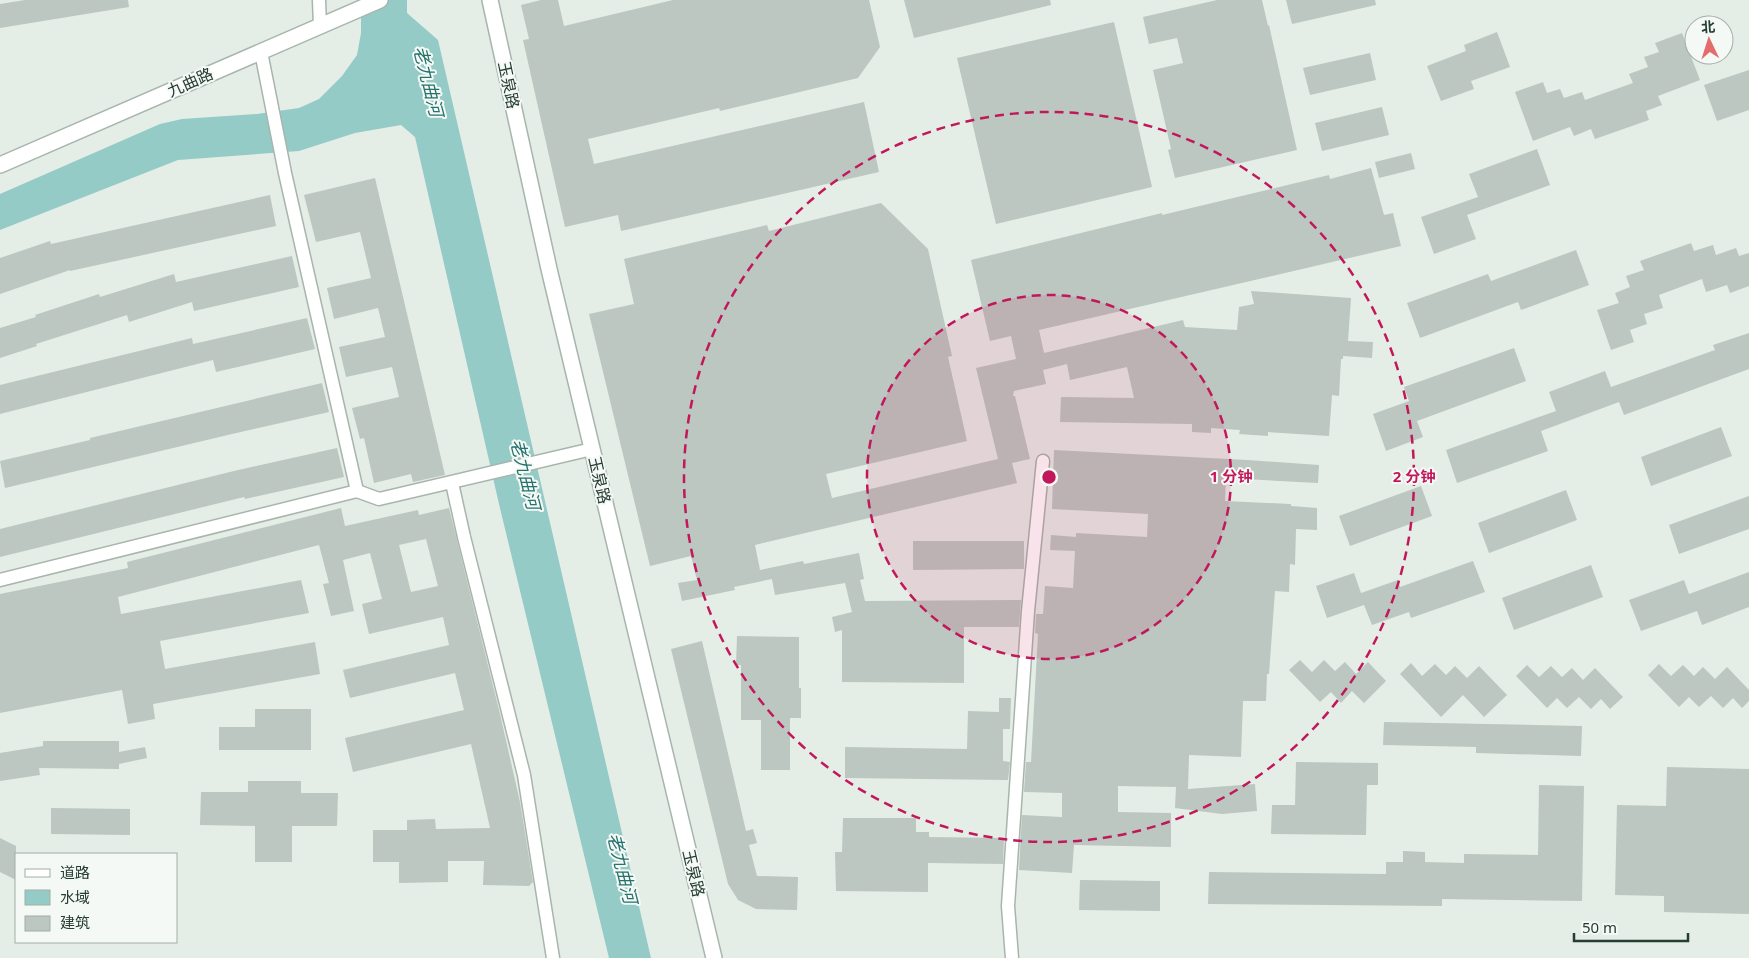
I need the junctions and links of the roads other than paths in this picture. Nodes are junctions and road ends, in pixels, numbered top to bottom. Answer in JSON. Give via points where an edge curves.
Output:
{"nodes":[{"id":1,"x":319,"y":0,"type":"edge"},
{"id":2,"x":380,"y":0,"type":"edge"},
{"id":3,"x":490,"y":0,"type":"edge"},
{"id":4,"x":320,"y":26,"type":"junction"},
{"id":5,"x":261,"y":52,"type":"junction"},
{"id":6,"x":0,"y":165,"type":"edge"},
{"id":7,"x":592,"y":449,"type":"junction"},
{"id":8,"x":1043,"y":461,"type":"dead end"},
{"id":9,"x":452,"y":483,"type":"junction"},
{"id":10,"x":357,"y":491,"type":"junction"},
{"id":11,"x":0,"y":580,"type":"edge"},
{"id":12,"x":553,"y":958,"type":"edge"},
{"id":13,"x":714,"y":958,"type":"edge"},
{"id":14,"x":1012,"y":958,"type":"edge"}],
"edges":[{"from":1,"to":4,"type":"street"},
{"from":2,"to":4,"type":"street","name":"九曲路"},
{"from":3,"to":7,"type":"street","name":"玉泉路"},
{"from":4,"to":5,"type":"street","name":"九曲路"},
{"from":5,"to":6,"type":"street","name":"九曲路"},
{"from":5,"to":10,"type":"street"},
{"from":7,"to":9,"type":"street"},
{"from":7,"to":13,"type":"street","name":"玉泉路"},
{"from":8,"to":14,"type":"street","via":[[1028,611],[1008,906]]},
{"from":9,"to":10,"type":"street","via":[[379,500]]},
{"from":9,"to":12,"type":"street","via":[[524,775]]},
{"from":10,"to":11,"type":"street"}]}
